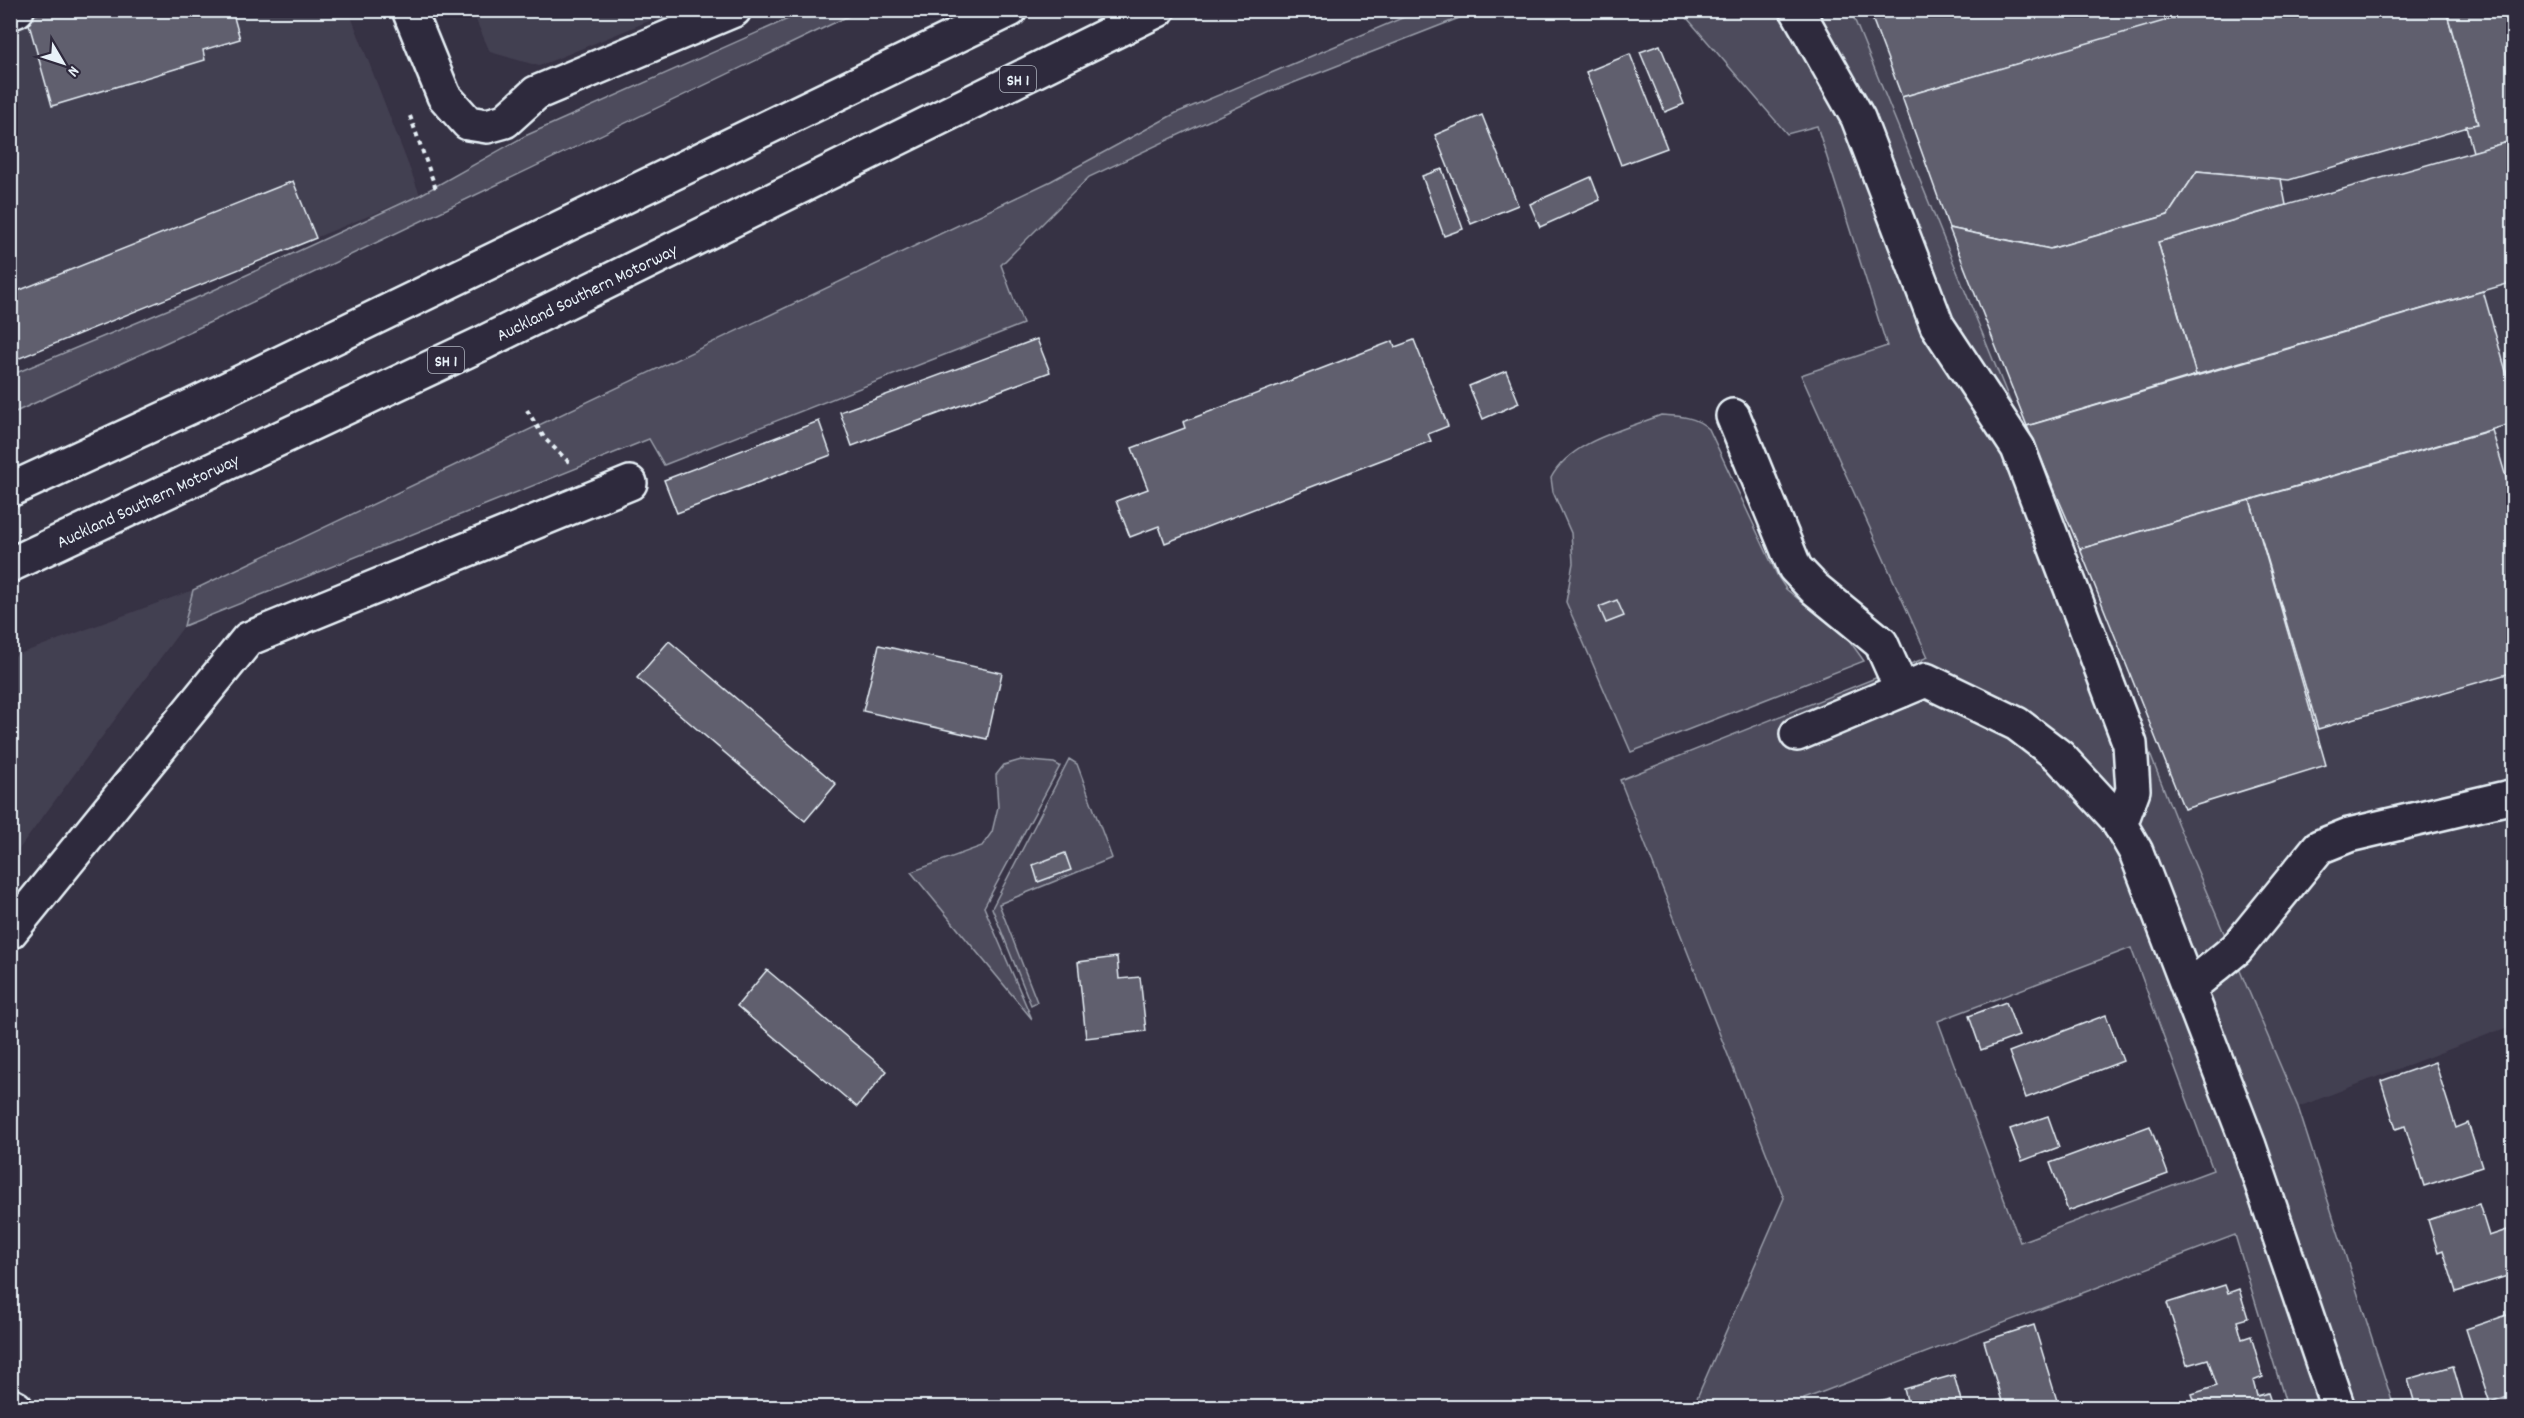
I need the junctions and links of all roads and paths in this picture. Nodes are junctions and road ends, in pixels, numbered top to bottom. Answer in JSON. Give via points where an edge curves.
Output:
{"nodes":[{"id":1,"x":17,"y":10,"type":"edge"},
{"id":2,"x":409,"y":10,"type":"edge"},
{"id":3,"x":734,"y":10,"type":"edge"},
{"id":4,"x":1010,"y":10,"type":"edge"},
{"id":5,"x":1158,"y":10,"type":"edge"},
{"id":6,"x":1797,"y":10,"type":"edge"},
{"id":7,"x":10,"y":13,"type":"edge"},
{"id":8,"x":527,"y":411,"type":"dead end"},
{"id":9,"x":1733,"y":416,"type":"dead end"},
{"id":10,"x":572,"y":465,"type":"dead end"},
{"id":11,"x":630,"y":483,"type":"dead end"},
{"id":12,"x":10,"y":490,"type":"edge"},
{"id":13,"x":10,"y":565,"type":"edge"},
{"id":14,"x":1902,"y":690,"type":"junction"},
{"id":15,"x":1797,"y":734,"type":"dead end"},
{"id":16,"x":2514,"y":796,"type":"edge"},
{"id":17,"x":2120,"y":825,"type":"junction"},
{"id":18,"x":10,"y":932,"type":"edge"},
{"id":19,"x":2190,"y":987,"type":"junction"},
{"id":20,"x":10,"y":1405,"type":"edge"},
{"id":21,"x":16,"y":1407,"type":"edge"},
{"id":22,"x":2338,"y":1407,"type":"edge"}],
"edges":[{"from":1,"to":7,"type":"main road"},
{"from":2,"to":3,"type":"main road","via":[[444,96],[468,123],[488,126],[505,121],[536,93]]},
{"from":4,"to":12,"type":"main road","via":[[192,406]]},
{"from":5,"to":13,"type":"main road","name":"Auckland Southern Motorway","number":"SH 1","via":[[473,348]]},
{"from":6,"to":17,"type":"main road","via":[[1858,118],[1936,325],[2018,448],[2130,744],[2133,790]]},
{"from":8,"to":10,"type":"path","via":[[545,439]]},
{"from":9,"to":14,"type":"main road","via":[[1795,568],[1881,643]]},
{"from":11,"to":18,"type":"main road","via":[[248,639]]},
{"from":14,"to":15,"type":"main road"},
{"from":14,"to":17,"type":"main road","via":[[1926,680],[2017,724],[2059,756]]},
{"from":16,"to":19,"type":"main road","via":[[2349,835],[2319,846],[2236,949]]},
{"from":17,"to":19,"type":"main road","via":[[2136,852]]},
{"from":19,"to":22,"type":"main road"},
{"from":20,"to":21,"type":"main road"}]}
